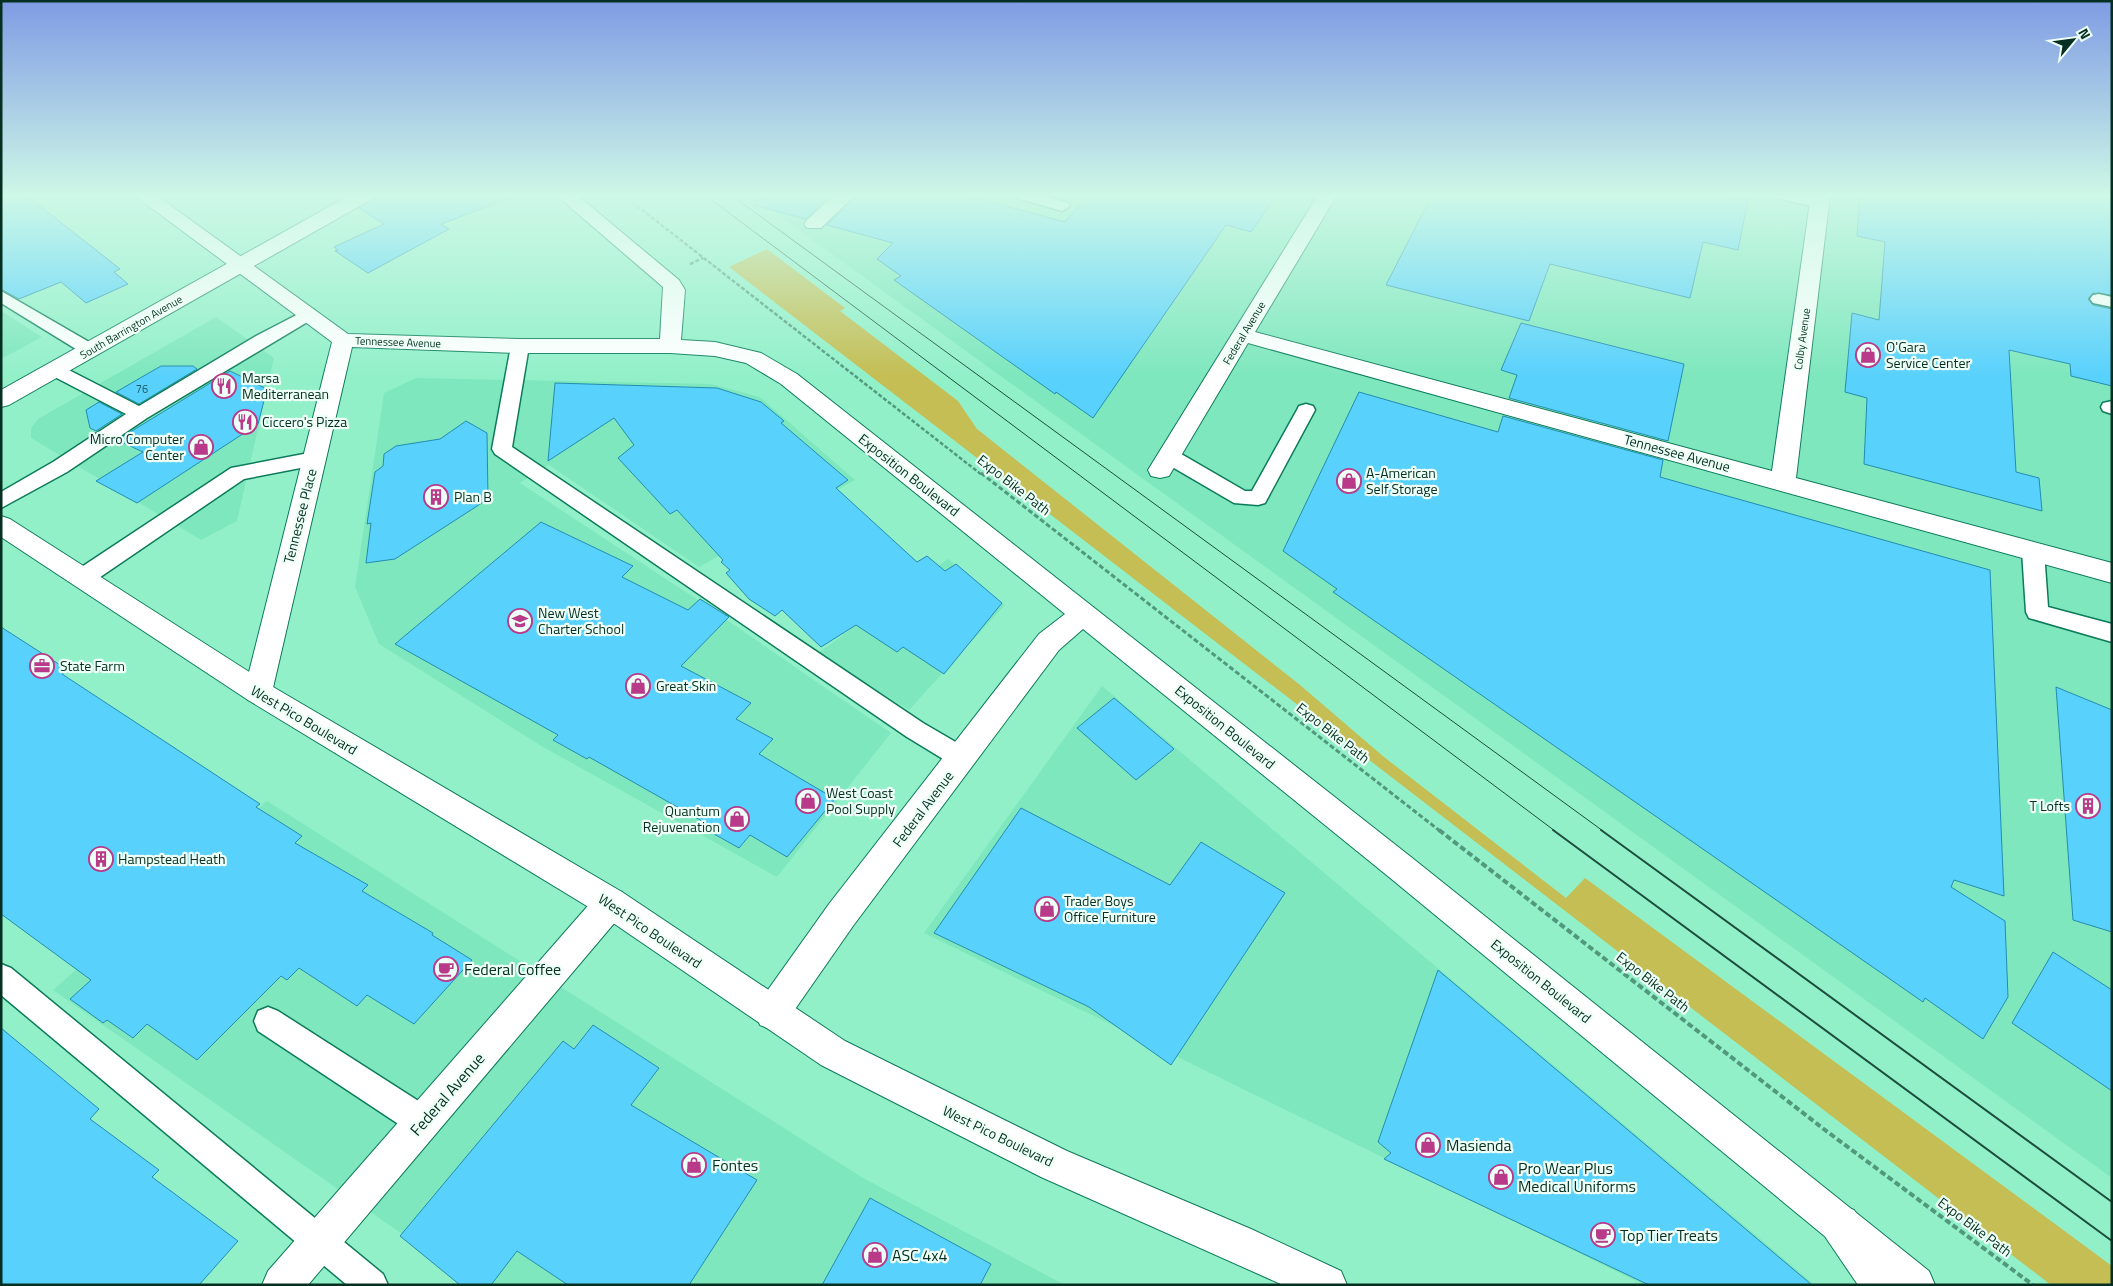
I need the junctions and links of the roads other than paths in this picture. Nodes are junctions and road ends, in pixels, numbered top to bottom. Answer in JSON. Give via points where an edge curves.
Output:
{"nodes":[{"id":1,"x":226,"y":255,"type":"edge"},
{"id":2,"x":258,"y":255,"type":"edge"},
{"id":3,"x":637,"y":255,"type":"edge"},
{"id":4,"x":1292,"y":255,"type":"edge"},
{"id":5,"x":1813,"y":255,"type":"edge"},
{"id":6,"x":240,"y":265,"type":"junction"},
{"id":7,"x":1,"y":296,"type":"edge"},
{"id":8,"x":308,"y":314,"type":"junction"},
{"id":9,"x":1243,"y":335,"type":"junction"},
{"id":10,"x":343,"y":340,"type":"junction"},
{"id":11,"x":520,"y":346,"type":"junction"},
{"id":12,"x":670,"y":346,"type":"junction"},
{"id":13,"x":90,"y":350,"type":"junction"},
{"id":14,"x":55,"y":370,"type":"junction"},
{"id":15,"x":1,"y":400,"type":"edge"},
{"id":16,"x":1306,"y":410,"type":"dead end"},
{"id":17,"x":140,"y":414,"type":"junction"},
{"id":18,"x":314,"y":459,"type":"junction"},
{"id":19,"x":1165,"y":463,"type":"joint"},
{"id":20,"x":1783,"y":482,"type":"junction"},
{"id":21,"x":1,"y":501,"type":"edge"},
{"id":22,"x":1,"y":525,"type":"edge"},
{"id":23,"x":2033,"y":551,"type":"junction"},
{"id":24,"x":2112,"y":573,"type":"edge"},
{"id":25,"x":82,"y":578,"type":"junction"},
{"id":26,"x":1084,"y":614,"type":"junction"},
{"id":27,"x":2112,"y":633,"type":"edge"},
{"id":28,"x":258,"y":692,"type":"junction"},
{"id":29,"x":962,"y":758,"type":"junction"},
{"id":30,"x":611,"y":903,"type":"junction"},
{"id":31,"x":1,"y":978,"type":"edge"},
{"id":32,"x":772,"y":1013,"type":"junction"},
{"id":33,"x":268,"y":1021,"type":"dead end"},
{"id":34,"x":423,"y":1122,"type":"junction"},
{"id":35,"x":1840,"y":1224,"type":"junction"},
{"id":36,"x":320,"y":1241,"type":"junction"},
{"id":37,"x":282,"y":1285,"type":"edge"},
{"id":38,"x":372,"y":1285,"type":"edge"},
{"id":39,"x":1327,"y":1285,"type":"edge"},
{"id":40,"x":1882,"y":1285,"type":"edge"},
{"id":41,"x":1915,"y":1285,"type":"edge"}],
"edges":[{"from":1,"to":6,"type":"street","name":"Tennessee Avenue"},
{"from":2,"to":6,"type":"street","name":"South Barrington Avenue"},
{"from":3,"to":12,"type":"street","via":[[675,290]]},
{"from":4,"to":9,"type":"street","name":"Federal Avenue"},
{"from":5,"to":20,"type":"street","name":"Colby Avenue"},
{"from":6,"to":8,"type":"street","name":"Tennessee Avenue"},
{"from":6,"to":13,"type":"street","name":"South Barrington Avenue"},
{"from":7,"to":13,"type":"lane"},
{"from":8,"to":10,"type":"street","name":"Tennessee Avenue"},
{"from":8,"to":17,"type":"lane"},
{"from":9,"to":19,"type":"street","name":"Federal Avenue"},
{"from":9,"to":20,"type":"street","name":"Tennessee Avenue"},
{"from":10,"to":11,"type":"street","name":"Tennessee Avenue"},
{"from":10,"to":18,"type":"street","name":"Tennessee Place"},
{"from":11,"to":12,"type":"street","name":"Tennessee Avenue"},
{"from":11,"to":29,"type":"lane","via":[[502,449],[915,730]]},
{"from":12,"to":26,"type":"street","name":"Exposition Boulevard","via":[[715,349],[753,358],[789,379]]},
{"from":13,"to":14,"type":"street","name":"South Barrington Avenue"},
{"from":14,"to":15,"type":"street","name":"South Barrington Avenue"},
{"from":14,"to":17,"type":"lane"},
{"from":16,"to":19,"type":"lane","via":[[1258,498],[1241,498]]},
{"from":17,"to":21,"type":"lane"},
{"from":18,"to":25,"type":"lane","via":[[238,473]]},
{"from":18,"to":28,"type":"street","name":"Tennessee Place"},
{"from":20,"to":23,"type":"street","name":"Tennessee Avenue"},
{"from":22,"to":25,"type":"street","name":"West Pico Boulevard"},
{"from":23,"to":24,"type":"street","name":"Tennessee Avenue"},
{"from":23,"to":27,"type":"lane","via":[[2037,612]]},
{"from":25,"to":28,"type":"street","name":"West Pico Boulevard"},
{"from":26,"to":29,"type":"street","name":"Federal Avenue","via":[[1049,642]]},
{"from":26,"to":35,"type":"street","name":"Exposition Boulevard"},
{"from":28,"to":30,"type":"street","name":"West Pico Boulevard"},
{"from":29,"to":32,"type":"street","name":"Federal Avenue","via":[[841,915]]},
{"from":30,"to":32,"type":"street","name":"West Pico Boulevard"},
{"from":30,"to":34,"type":"street","name":"Federal Avenue"},
{"from":31,"to":36,"type":"lane"},
{"from":32,"to":39,"type":"street","name":"West Pico Boulevard","via":[[833,1054],[1054,1164]]},
{"from":33,"to":34,"type":"lane"},
{"from":34,"to":36,"type":"street","name":"Federal Avenue"},
{"from":35,"to":40,"type":"street"},
{"from":35,"to":41,"type":"street","name":"Exposition Boulevard"},
{"from":36,"to":37,"type":"street","name":"Federal Avenue"},
{"from":36,"to":38,"type":"lane"}]}
